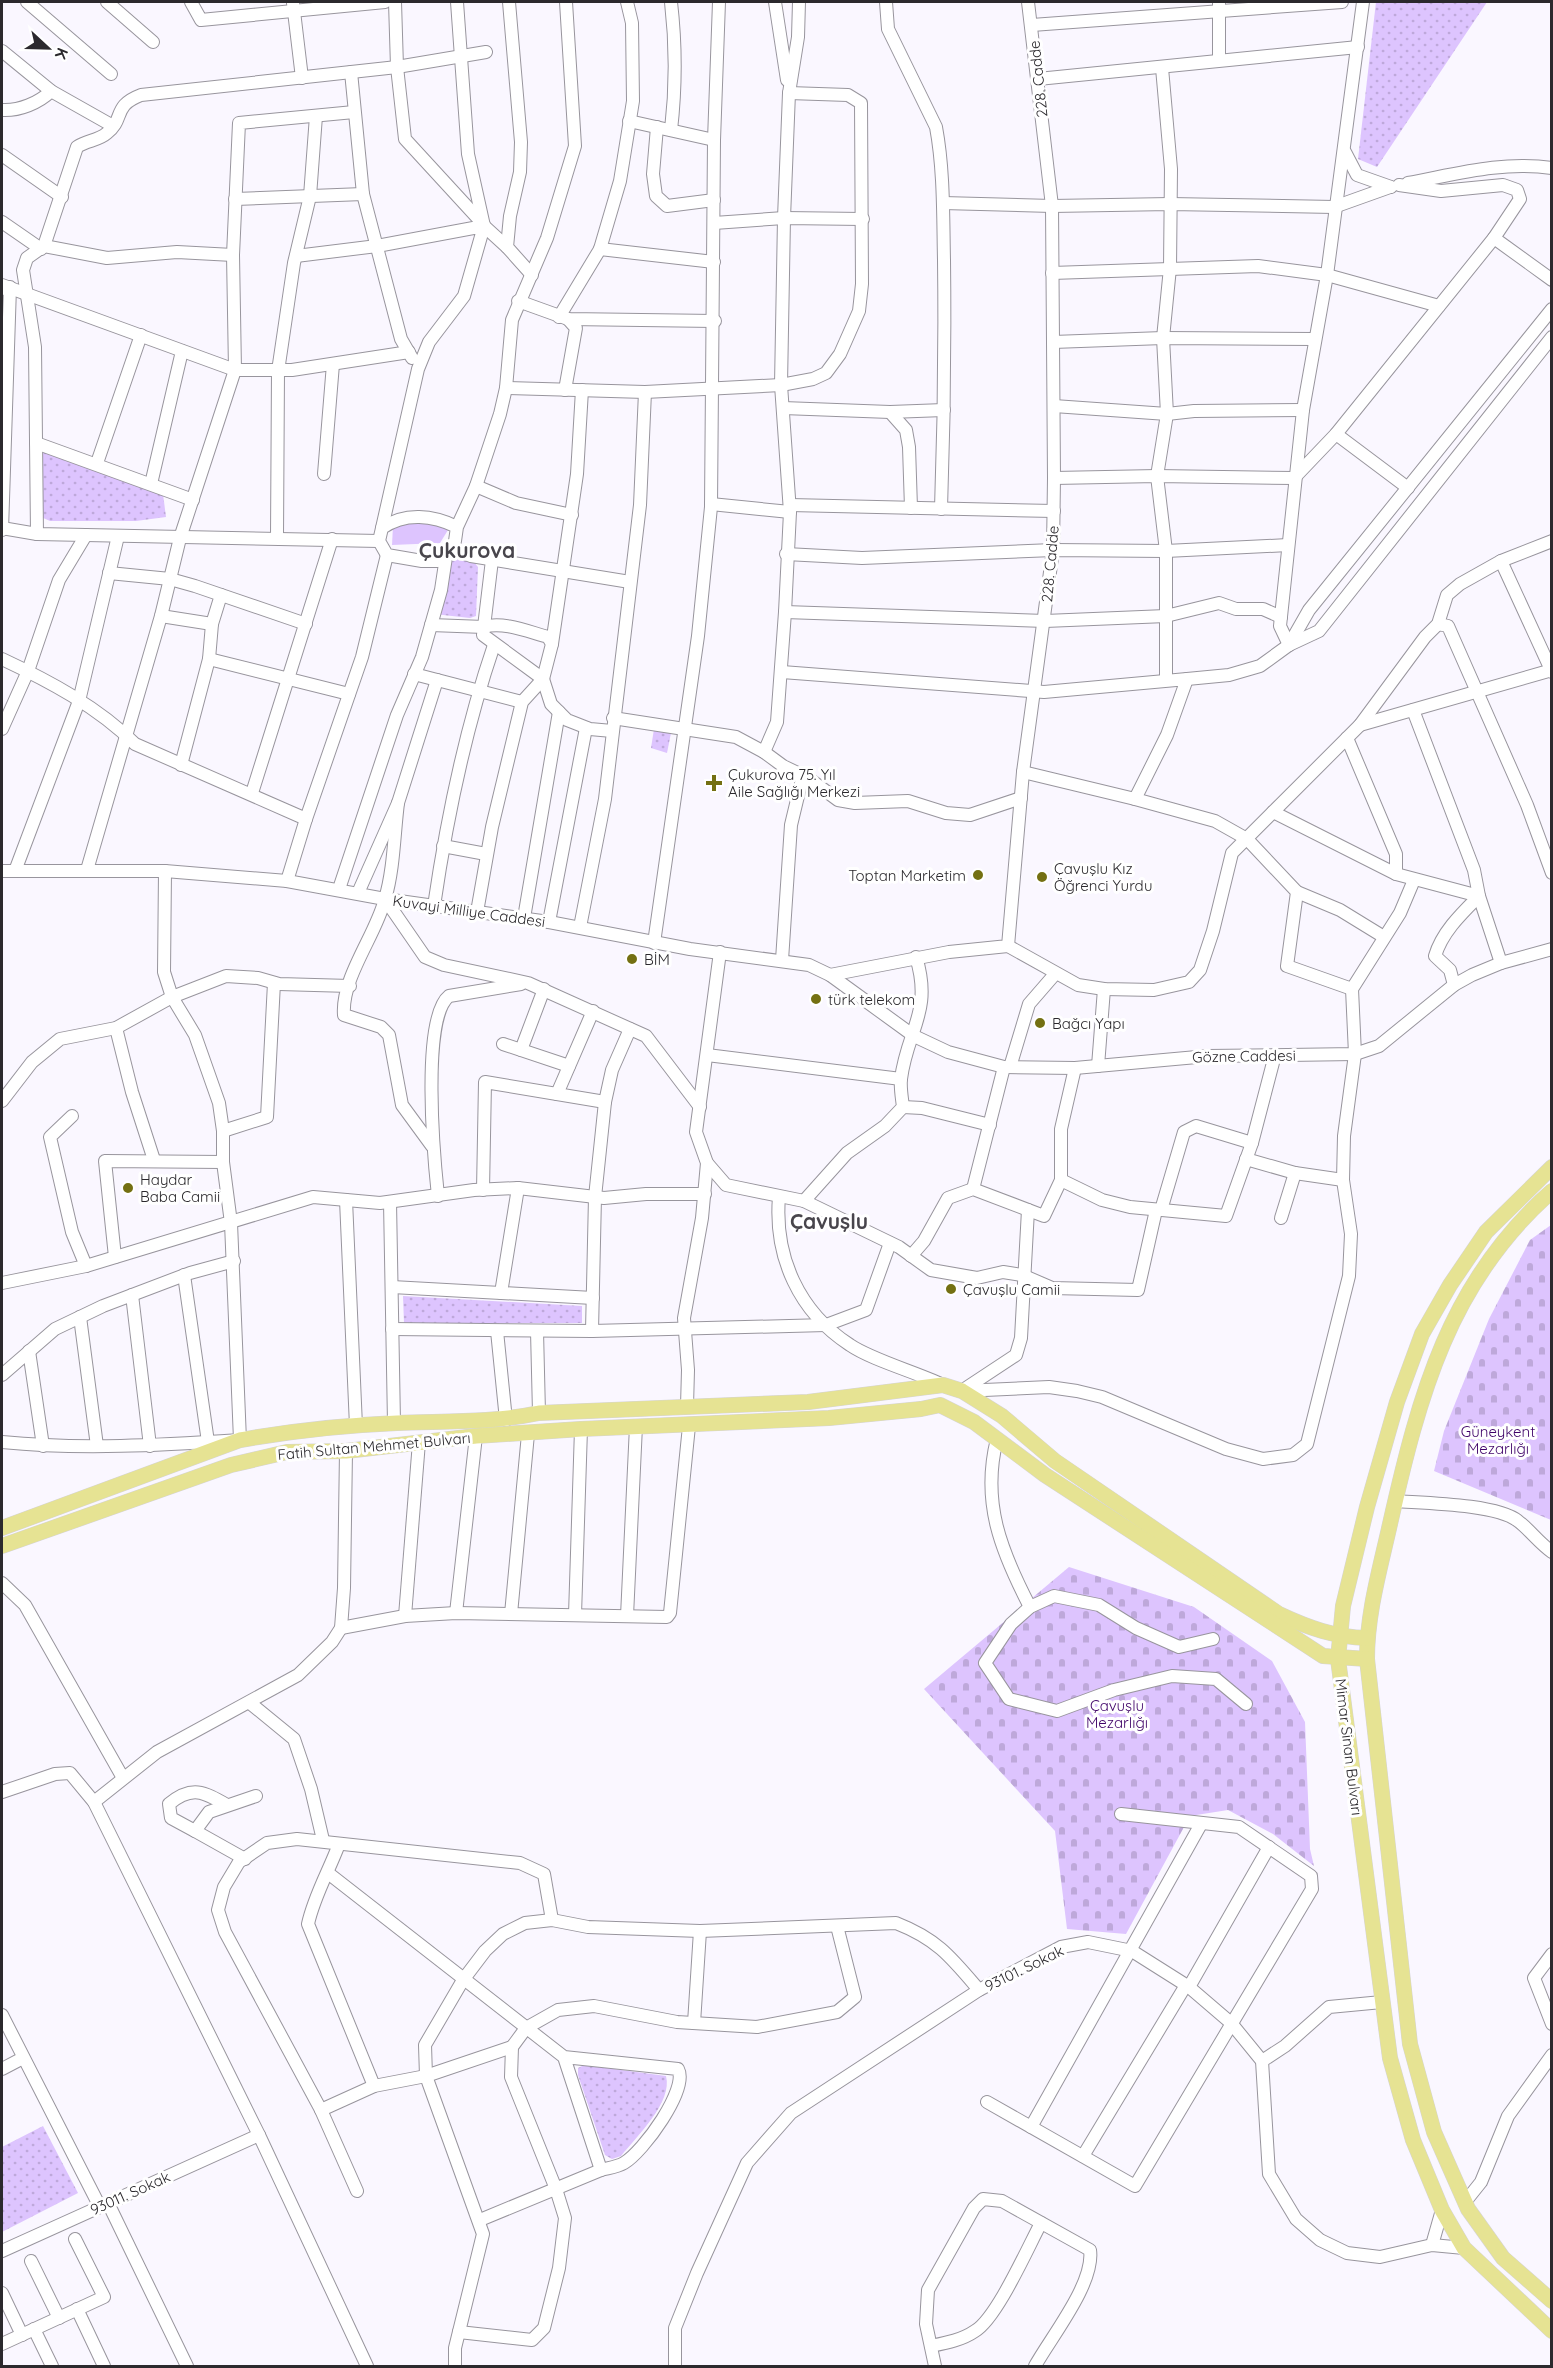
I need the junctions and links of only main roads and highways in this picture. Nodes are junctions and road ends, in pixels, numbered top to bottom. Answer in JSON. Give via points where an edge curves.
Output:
{"nodes":[{"id":1,"x":1551,"y":1167,"type":"edge"},
{"id":2,"x":1551,"y":1191,"type":"edge"},
{"id":3,"x":2,"y":1528,"type":"edge"},
{"id":4,"x":2,"y":1546,"type":"edge"},
{"id":5,"x":1341,"y":1637,"type":"junction"},
{"id":6,"x":1367,"y":1638,"type":"junction"},
{"id":7,"x":1338,"y":1659,"type":"junction"},
{"id":8,"x":1367,"y":1659,"type":"junction"},
{"id":9,"x":1551,"y":2301,"type":"edge"},
{"id":10,"x":1551,"y":2331,"type":"edge"}],
"edges":[{"from":1,"to":5,"type":"main road","name":"Mimar Sinan Bulvarı","via":[[1486,1232],[1422,1334],[1397,1402],[1367,1507],[1343,1606]]},
{"from":2,"to":6,"type":"main road","name":"Mimar Sinan Bulvarı","via":[[1500,1244],[1467,1293],[1442,1342],[1414,1424]]},
{"from":3,"to":5,"type":"main road","via":[[240,1440],[394,1423],[506,1420],[539,1413],[808,1402],[943,1385],[962,1390],[1002,1416],[1056,1461],[1280,1614],[1313,1630]]},
{"from":4,"to":7,"type":"main road","name":"Fatih Sultan Mehmet Bulvarı","via":[[231,1465],[287,1452],[346,1451],[580,1429],[836,1417],[940,1404],[974,1422],[1045,1475],[1323,1656]]},
{"from":5,"to":6,"type":"main road"},
{"from":5,"to":7,"type":"main road","name":"Mimar Sinan Bulvarı"},
{"from":6,"to":8,"type":"main road","name":"Mimar Sinan Bulvarı"},
{"from":7,"to":8,"type":"main road"},
{"from":7,"to":10,"type":"main road","name":"Mimar Sinan Bulvarı","via":[[1390,2058],[1410,2130],[1442,2210],[1464,2248]]},
{"from":8,"to":9,"type":"main road","name":"Mimar Sinan Bulvarı","via":[[1410,2044],[1434,2133],[1465,2202],[1503,2258]]}]}
